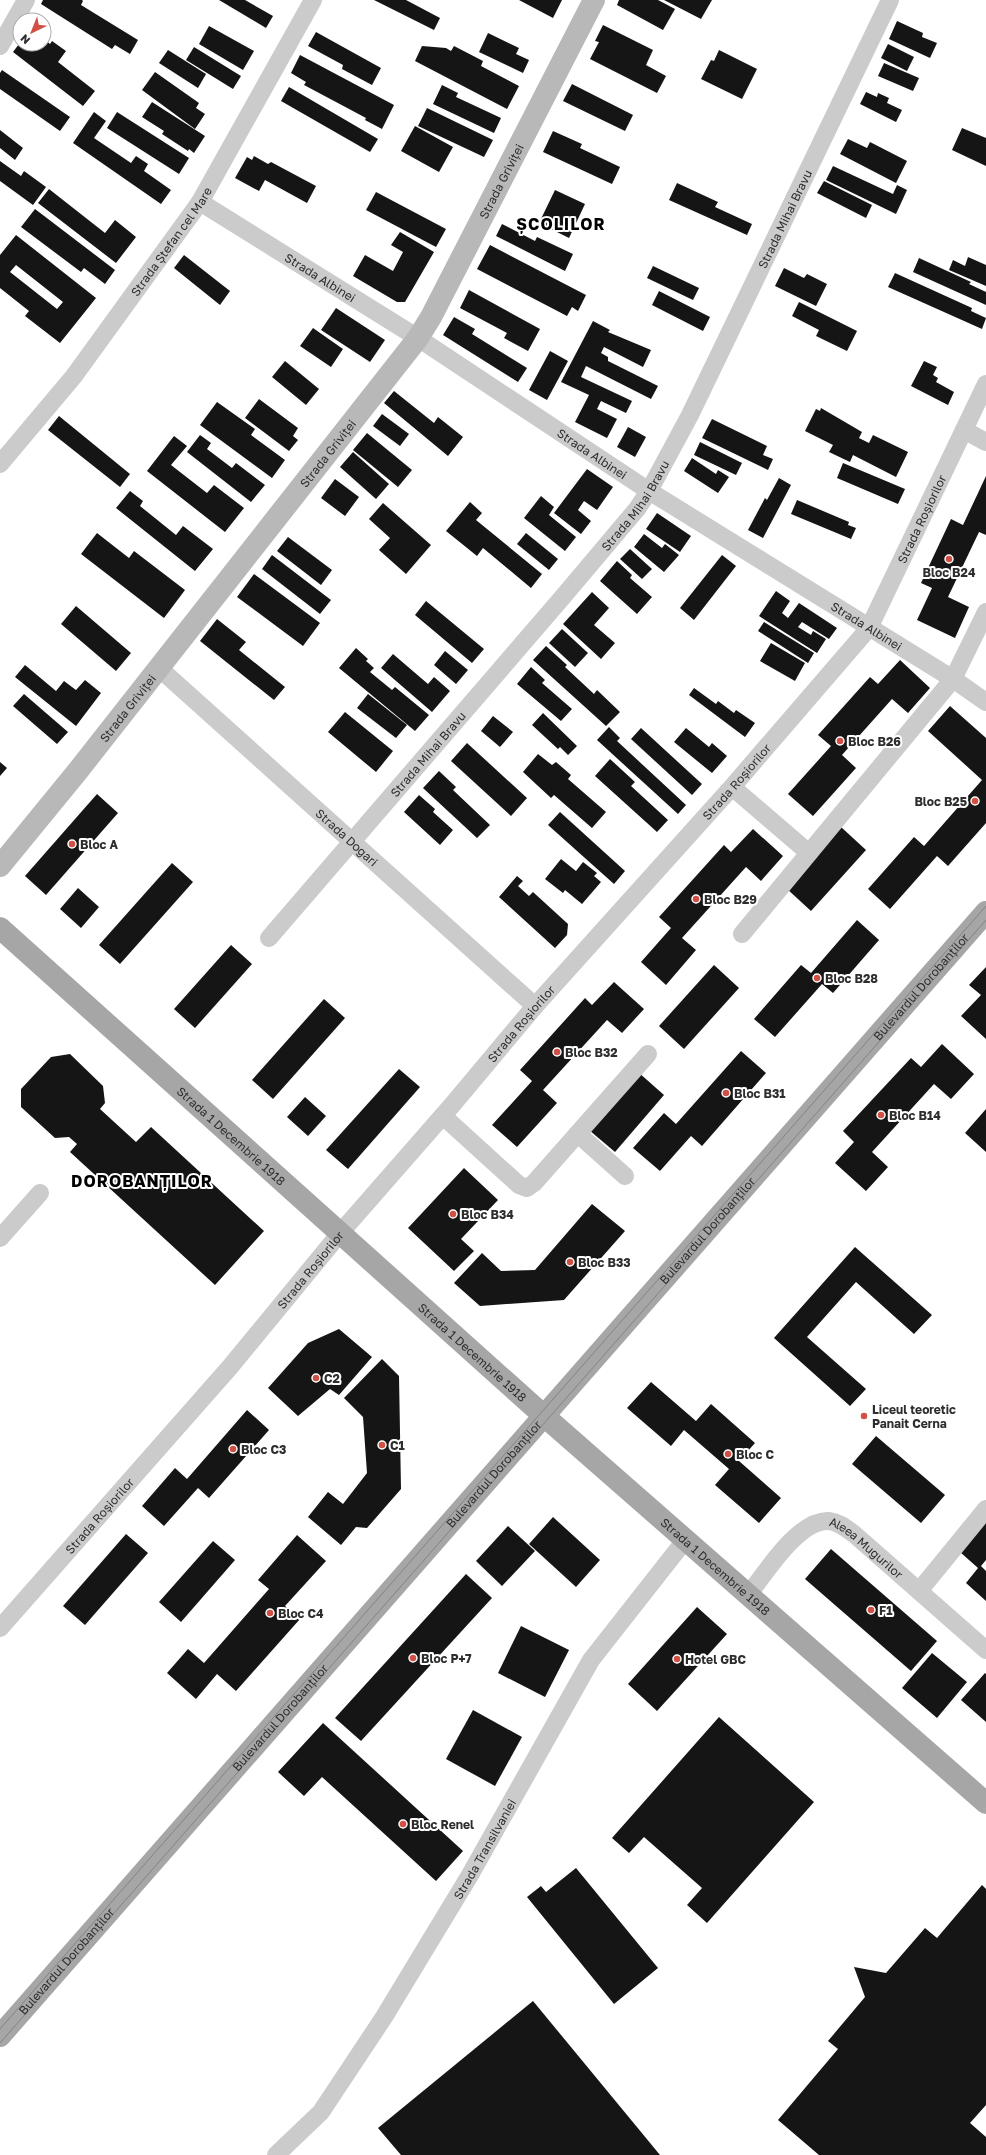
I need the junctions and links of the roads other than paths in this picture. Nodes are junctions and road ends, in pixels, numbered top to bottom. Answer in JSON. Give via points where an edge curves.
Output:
{"nodes":[{"id":1,"x":26,"y":0,"type":"edge"},
{"id":2,"x":313,"y":0,"type":"edge"},
{"id":3,"x":594,"y":0,"type":"edge"},
{"id":4,"x":890,"y":0,"type":"edge"},
{"id":5,"x":0,"y":46,"type":"edge"},
{"id":6,"x":200,"y":202,"type":"junction"},
{"id":7,"x":418,"y":338,"type":"junction"},
{"id":8,"x":986,"y":384,"type":"edge"},
{"id":9,"x":964,"y":430,"type":"junction"},
{"id":10,"x":986,"y":442,"type":"edge"},
{"id":11,"x":0,"y":464,"type":"edge"},
{"id":12,"x":649,"y":491,"type":"junction"},
{"id":13,"x":986,"y":612,"type":"edge"},
{"id":14,"x":869,"y":628,"type":"junction"},
{"id":15,"x":159,"y":668,"type":"junction"},
{"id":16,"x":953,"y":679,"type":"junction"},
{"id":17,"x":986,"y":702,"type":"edge"},
{"id":18,"x":732,"y":787,"type":"junction"},
{"id":19,"x":352,"y":842,"type":"junction"},
{"id":20,"x":809,"y":853,"type":"junction"},
{"id":21,"x":0,"y":866,"type":"edge"},
{"id":22,"x":986,"y":912,"type":"edge"},
{"id":23,"x":0,"y":928,"type":"edge"},
{"id":24,"x":742,"y":934,"type":"dead end"},
{"id":25,"x":269,"y":938,"type":"dead end"},
{"id":26,"x":535,"y":1006,"type":"junction"},
{"id":27,"x":648,"y":1054,"type":"dead end"},
{"id":28,"x":443,"y":1116,"type":"junction"},
{"id":29,"x":578,"y":1134,"type":"junction"},
{"id":30,"x":625,"y":1176,"type":"dead end"},
{"id":31,"x":40,"y":1193,"type":"dead end"},
{"id":32,"x":341,"y":1232,"type":"junction"},
{"id":33,"x":0,"y":1238,"type":"edge"},
{"id":34,"x":543,"y":1415,"type":"junction"},
{"id":35,"x":986,"y":1509,"type":"edge"},
{"id":36,"x":686,"y":1539,"type":"junction"},
{"id":37,"x":919,"y":1591,"type":"junction"},
{"id":38,"x":749,"y":1594,"type":"junction"},
{"id":39,"x":0,"y":1628,"type":"edge"},
{"id":40,"x":986,"y":1650,"type":"edge"},
{"id":41,"x":986,"y":1803,"type":"edge"},
{"id":42,"x":0,"y":2036,"type":"edge"},
{"id":43,"x":276,"y":2155,"type":"edge"}],
"edges":[{"from":1,"to":5,"type":"street"},
{"from":2,"to":6,"type":"street","name":"Strada Ștefan cel Mare"},
{"from":3,"to":7,"type":"main road","name":"Strada Griviței"},
{"from":4,"to":12,"type":"street","name":"Strada Mihai Bravu","via":[[693,408]]},
{"from":6,"to":7,"type":"street","name":"Strada Albinei"},
{"from":6,"to":11,"type":"street","name":"Strada Ștefan cel Mare","via":[[74,376]]},
{"from":7,"to":12,"type":"street","name":"Strada Albinei"},
{"from":7,"to":15,"type":"main road","name":"Strada Griviței"},
{"from":8,"to":9,"type":"street","name":"Strada Roșiorilor"},
{"from":9,"to":10,"type":"street"},
{"from":9,"to":14,"type":"street","name":"Strada Roșiorilor"},
{"from":12,"to":14,"type":"street","name":"Strada Albinei"},
{"from":12,"to":19,"type":"street","name":"Strada Mihai Bravu","via":[[637,509],[561,599]]},
{"from":13,"to":16,"type":"street"},
{"from":14,"to":16,"type":"street","name":"Strada Albinei"},
{"from":14,"to":18,"type":"street","name":"Strada Roșiorilor"},
{"from":15,"to":19,"type":"street","name":"Strada Dogari"},
{"from":15,"to":21,"type":"main road","name":"Strada Griviței"},
{"from":16,"to":17,"type":"street","name":"Strada Albinei"},
{"from":16,"to":20,"type":"street"},
{"from":18,"to":20,"type":"street"},
{"from":18,"to":26,"type":"street","name":"Strada Roșiorilor"},
{"from":19,"to":25,"type":"street","name":"Strada Mihai Bravu"},
{"from":19,"to":26,"type":"street","name":"Strada Dogari"},
{"from":20,"to":24,"type":"street"},
{"from":22,"to":34,"type":"main road","name":"Bulevardul Dorobanților"},
{"from":23,"to":32,"type":"main road","name":"Strada 1 Decembrie 1918"},
{"from":26,"to":28,"type":"street","name":"Strada Roșiorilor"},
{"from":27,"to":29,"type":"street"},
{"from":28,"to":29,"type":"street","via":[[519,1185],[527,1188]]},
{"from":28,"to":32,"type":"street","name":"Strada Roșiorilor"},
{"from":29,"to":30,"type":"street"},
{"from":31,"to":33,"type":"street"},
{"from":32,"to":34,"type":"main road","name":"Strada 1 Decembrie 1918"},
{"from":32,"to":39,"type":"street","name":"Strada Roșiorilor","via":[[230,1367]]},
{"from":34,"to":36,"type":"main road","name":"Strada 1 Decembrie 1918"},
{"from":34,"to":42,"type":"main road","name":"Bulevardul Dorobanților"},
{"from":35,"to":37,"type":"street"},
{"from":36,"to":38,"type":"main road","name":"Strada 1 Decembrie 1918"},
{"from":36,"to":43,"type":"street","name":"Strada Transilvaniei","via":[[591,1660],[470,1875],[384,2017],[320,2112]]},
{"from":37,"to":38,"type":"street","name":"Aleea Mugurilor","via":[[854,1534],[829,1521],[810,1526],[798,1534]]},
{"from":37,"to":40,"type":"street","name":"Aleea Mugurilor"},
{"from":38,"to":41,"type":"main road","name":"Strada 1 Decembrie 1918"}]}
